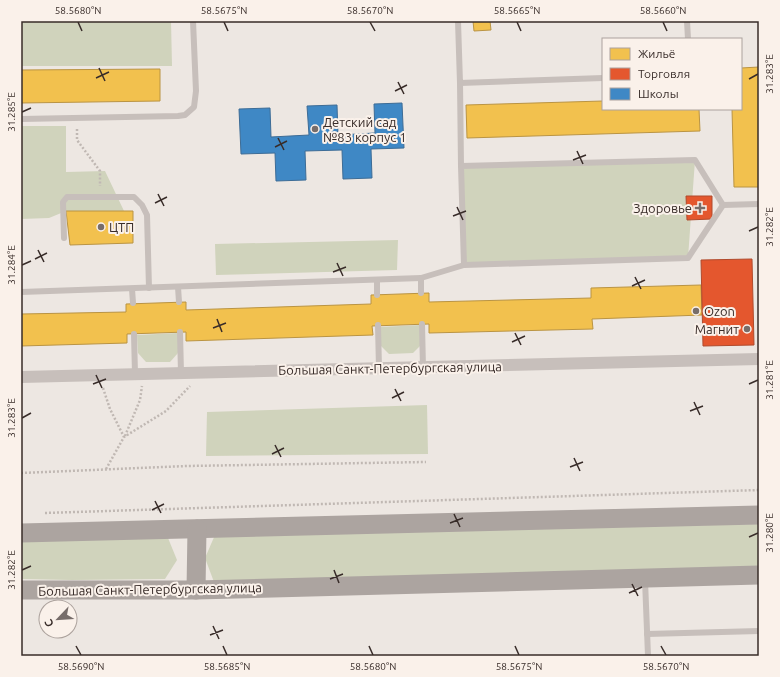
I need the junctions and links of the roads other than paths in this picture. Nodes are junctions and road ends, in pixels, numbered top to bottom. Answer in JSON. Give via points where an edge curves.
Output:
{"nodes":[{"id":1,"x":193,"y":21,"type":"edge"},
{"id":2,"x":458,"y":21,"type":"edge"},
{"id":3,"x":687,"y":21,"type":"edge"},
{"id":4,"x":688,"y":38,"type":"edge"},
{"id":5,"x":602,"y":78,"type":"edge"},
{"id":6,"x":460,"y":83,"type":"junction"},
{"id":7,"x":21,"y":119,"type":"edge"},
{"id":8,"x":461,"y":166,"type":"junction"},
{"id":9,"x":759,"y":204,"type":"edge"},
{"id":10,"x":723,"y":205,"type":"junction"},
{"id":11,"x":64,"y":238,"type":"dead end"},
{"id":12,"x":464,"y":265,"type":"junction"},
{"id":13,"x":421,"y":278,"type":"junction"},
{"id":14,"x":377,"y":280,"type":"junction"},
{"id":15,"x":178,"y":287,"type":"junction"},
{"id":16,"x":149,"y":288,"type":"junction"},
{"id":17,"x":132,"y":289,"type":"junction"},
{"id":18,"x":21,"y":292,"type":"edge"},
{"id":19,"x":421,"y":293,"type":"dead end"},
{"id":20,"x":378,"y":295,"type":"dead end"},
{"id":21,"x":179,"y":302,"type":"dead end"},
{"id":22,"x":133,"y":303,"type":"dead end"},
{"id":23,"x":422,"y":324,"type":"dead end"},
{"id":24,"x":378,"y":326,"type":"dead end"},
{"id":25,"x":180,"y":332,"type":"dead end"},
{"id":26,"x":134,"y":334,"type":"dead end"},
{"id":27,"x":759,"y":359,"type":"edge"},
{"id":28,"x":423,"y":368,"type":"junction"},
{"id":29,"x":379,"y":369,"type":"junction"},
{"id":30,"x":180,"y":373,"type":"junction"},
{"id":31,"x":139,"y":374,"type":"junction"},
{"id":32,"x":21,"y":377,"type":"edge"},
{"id":33,"x":759,"y":515,"type":"edge"},
{"id":34,"x":197,"y":529,"type":"junction"},
{"id":35,"x":21,"y":533,"type":"edge"},
{"id":36,"x":759,"y":576,"type":"edge"},
{"id":37,"x":645,"y":578,"type":"junction"},
{"id":38,"x":21,"y":590,"type":"edge"},
{"id":39,"x":196,"y":590,"type":"junction"},
{"id":40,"x":759,"y":631,"type":"edge"},
{"id":41,"x":647,"y":634,"type":"junction"},
{"id":42,"x":648,"y":656,"type":"edge"}],
"edges":[{"from":1,"to":7,"type":"lane","via":[[196,91],[194,107],[185,115]]},
{"from":2,"to":6,"type":"lane"},
{"from":3,"to":4,"type":"lane"},
{"from":5,"to":6,"type":"lane"},
{"from":6,"to":8,"type":"lane"},
{"from":8,"to":10,"type":"lane","via":[[695,160]]},
{"from":8,"to":12,"type":"lane"},
{"from":9,"to":10,"type":"lane"},
{"from":10,"to":12,"type":"lane","via":[[688,258]]},
{"from":11,"to":16,"type":"lane","via":[[63,202],[67,197],[134,197],[148,215]]},
{"from":12,"to":13,"type":"lane"},
{"from":13,"to":14,"type":"lane"},
{"from":13,"to":19,"type":"lane"},
{"from":14,"to":15,"type":"lane"},
{"from":14,"to":20,"type":"lane"},
{"from":15,"to":16,"type":"lane"},
{"from":15,"to":21,"type":"lane"},
{"from":16,"to":17,"type":"lane"},
{"from":17,"to":18,"type":"lane"},
{"from":17,"to":22,"type":"lane"},
{"from":23,"to":28,"type":"lane"},
{"from":24,"to":29,"type":"lane"},
{"from":25,"to":30,"type":"lane"},
{"from":26,"to":31,"type":"lane"},
{"from":27,"to":28,"type":"street","name":"Большая Санкт-Петербургская улица"},
{"from":28,"to":29,"type":"street","name":"Большая Санкт-Петербургская улица"},
{"from":29,"to":30,"type":"street","name":"Большая Санкт-Петербургская улица"},
{"from":30,"to":31,"type":"street","name":"Большая Санкт-Петербургская улица"},
{"from":31,"to":32,"type":"street","name":"Большая Санкт-Петербургская улица"},
{"from":33,"to":34,"type":"main road"},
{"from":34,"to":35,"type":"main road"},
{"from":34,"to":39,"type":"main road"},
{"from":36,"to":37,"type":"main road","name":"Большая Санкт-Петербургская улица"},
{"from":37,"to":39,"type":"main road","name":"Большая Санкт-Петербургская улица"},
{"from":37,"to":41,"type":"lane"},
{"from":38,"to":39,"type":"main road","name":"Большая Санкт-Петербургская улица"},
{"from":40,"to":41,"type":"lane"},
{"from":41,"to":42,"type":"lane"}]}
